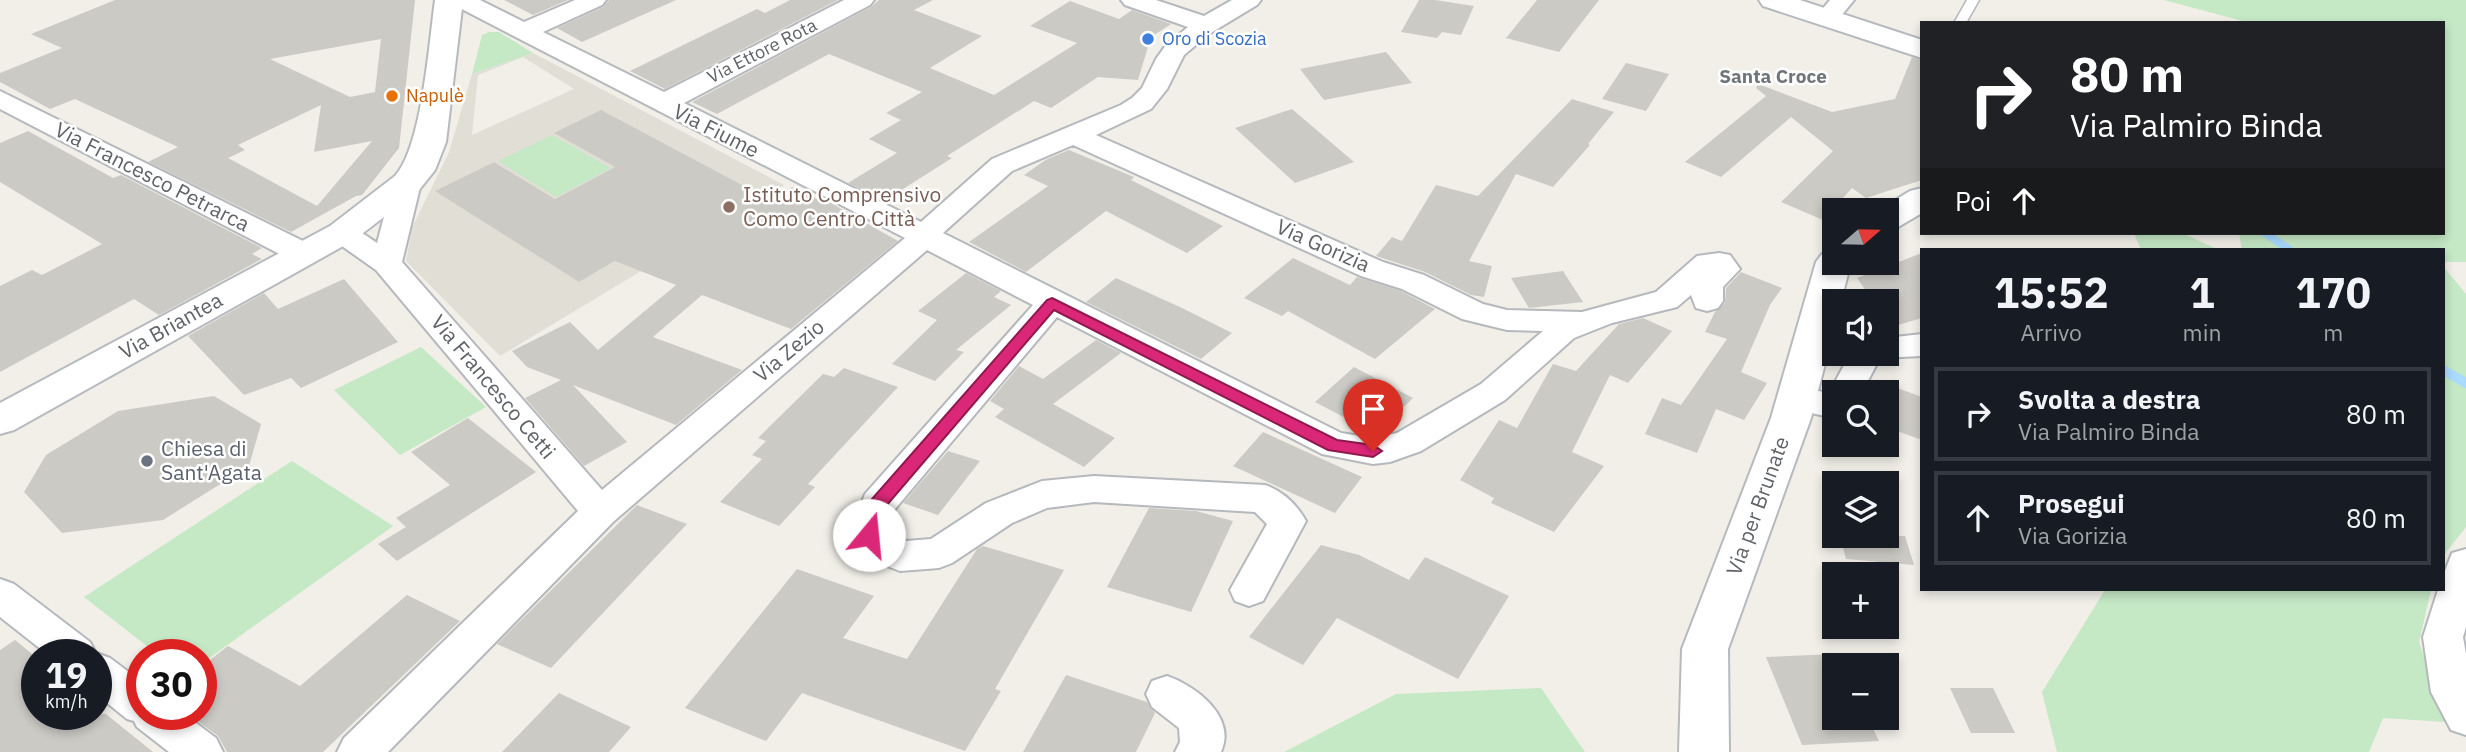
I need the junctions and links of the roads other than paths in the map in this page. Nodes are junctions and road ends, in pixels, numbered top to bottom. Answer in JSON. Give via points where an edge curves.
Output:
{"nodes":[{"id":1,"x":461,"y":0,"type":"edge"},
{"id":2,"x":594,"y":0,"type":"edge"},
{"id":3,"x":862,"y":0,"type":"edge"},
{"id":4,"x":1133,"y":0,"type":"edge"},
{"id":5,"x":1248,"y":0,"type":"edge"},
{"id":6,"x":1773,"y":0,"type":"edge"},
{"id":7,"x":1973,"y":0,"type":"edge"},
{"id":8,"x":1835,"y":8,"type":"edge"},
{"id":9,"x":448,"y":13,"type":"edge"},
{"id":10,"x":1961,"y":21,"type":"edge"},
{"id":11,"x":1208,"y":26,"type":"junction"},
{"id":12,"x":517,"y":27,"type":"junction"},
{"id":13,"x":1920,"y":49,"type":"edge"},
{"id":14,"x":0,"y":99,"type":"edge"},
{"id":15,"x":663,"y":103,"type":"junction"},
{"id":16,"x":1072,"y":134,"type":"junction"},
{"id":17,"x":407,"y":183,"type":"junction"},
{"id":18,"x":1920,"y":199,"type":"edge"},
{"id":19,"x":1899,"y":212,"type":"edge"},
{"id":20,"x":342,"y":233,"type":"junction"},
{"id":21,"x":923,"y":237,"type":"junction"},
{"id":22,"x":304,"y":254,"type":"junction"},
{"id":23,"x":387,"y":263,"type":"junction"},
{"id":24,"x":1832,"y":275,"type":"edge"},
{"id":25,"x":1707,"y":301,"type":"dead end"},
{"id":26,"x":1052,"y":303,"type":"junction"},
{"id":27,"x":1582,"y":322,"type":"junction"},
{"id":28,"x":1920,"y":345,"type":"edge"},
{"id":29,"x":1899,"y":348,"type":"edge"},
{"id":30,"x":1815,"y":402,"type":"edge"},
{"id":31,"x":0,"y":420,"type":"edge"},
{"id":32,"x":600,"y":512,"type":"junction"},
{"id":33,"x":2466,"y":564,"type":"edge"},
{"id":34,"x":1249,"y":590,"type":"dead end"},
{"id":35,"x":0,"y":595,"type":"edge"},
{"id":36,"x":57,"y":639,"type":"edge"},
{"id":37,"x":112,"y":683,"type":"edge"},
{"id":38,"x":126,"y":693,"type":"edge"},
{"id":39,"x":1167,"y":694,"type":"dead end"},
{"id":40,"x":2466,"y":717,"type":"edge"},
{"id":41,"x":173,"y":730,"type":"edge"},
{"id":42,"x":201,"y":752,"type":"edge"},
{"id":43,"x":359,"y":752,"type":"edge"},
{"id":44,"x":1197,"y":752,"type":"edge"},
{"id":45,"x":1704,"y":752,"type":"edge"}],
"edges":[{"from":1,"to":12,"type":"street","name":"Via Fiume"},
{"from":2,"to":12,"type":"street"},
{"from":3,"to":15,"type":"street","name":"Via Ettore Rota"},
{"from":4,"to":11,"type":"street"},
{"from":5,"to":11,"type":"street","name":"Via Zezio"},
{"from":6,"to":8,"type":"street"},
{"from":7,"to":10,"type":"lane"},
{"from":8,"to":13,"type":"street"},
{"from":9,"to":12,"type":"street"},
{"from":9,"to":17,"type":"street","via":[[430,142],[419,170]]},
{"from":11,"to":16,"type":"street","name":"Via Zezio","via":[[1173,53],[1147,101]]},
{"from":12,"to":15,"type":"street","name":"Via Fiume"},
{"from":14,"to":22,"type":"street","name":"Via Francesco Petrarca"},
{"from":15,"to":21,"type":"street","name":"Via Fiume"},
{"from":16,"to":21,"type":"street","name":"Via Zezio","via":[[1002,165]]},
{"from":16,"to":27,"type":"street","name":"Via Gorizia","via":[[1473,312],[1507,320]]},
{"from":17,"to":20,"type":"street","name":"Via Briantea"},
{"from":17,"to":23,"type":"street"},
{"from":18,"to":19,"type":"street"},
{"from":20,"to":22,"type":"street","name":"Via Briantea"},
{"from":20,"to":23,"type":"street","name":"Via Francesco Cetti"},
{"from":21,"to":26,"type":"street","name":"Via Fiume"},
{"from":21,"to":32,"type":"street","name":"Via Zezio"},
{"from":22,"to":31,"type":"street","name":"Via Briantea"},
{"from":23,"to":32,"type":"street","name":"Via Francesco Cetti"},
{"from":24,"to":30,"type":"street","name":"Via per Brunate"},
{"from":25,"to":27,"type":"street","name":"Via Gorizia","via":[[1708,284],[1725,269],[1719,262],[1703,265],[1666,300]]},
{"from":26,"to":27,"type":"street","name":"Via Gorizia","via":[[1334,446],[1373,451],[1409,443],[1493,392],[1563,331]]},
{"from":26,"to":34,"type":"street","via":[[878,504],[869,535],[900,556],[939,553],[999,513],[1042,495],[1094,489],[1265,499],[1287,521]]},
{"from":28,"to":29,"type":"street"},
{"from":30,"to":45,"type":"street","name":"Via per Brunate","via":[[1705,649]]},
{"from":32,"to":43,"type":"street","name":"Via Zezio"},
{"from":33,"to":40,"type":"street","via":[[2443,637],[2452,692]]},
{"from":35,"to":36,"type":"street"},
{"from":37,"to":38,"type":"street"},
{"from":39,"to":44,"type":"street","via":[[1200,720],[1202,747]]},
{"from":41,"to":42,"type":"street"}]}
